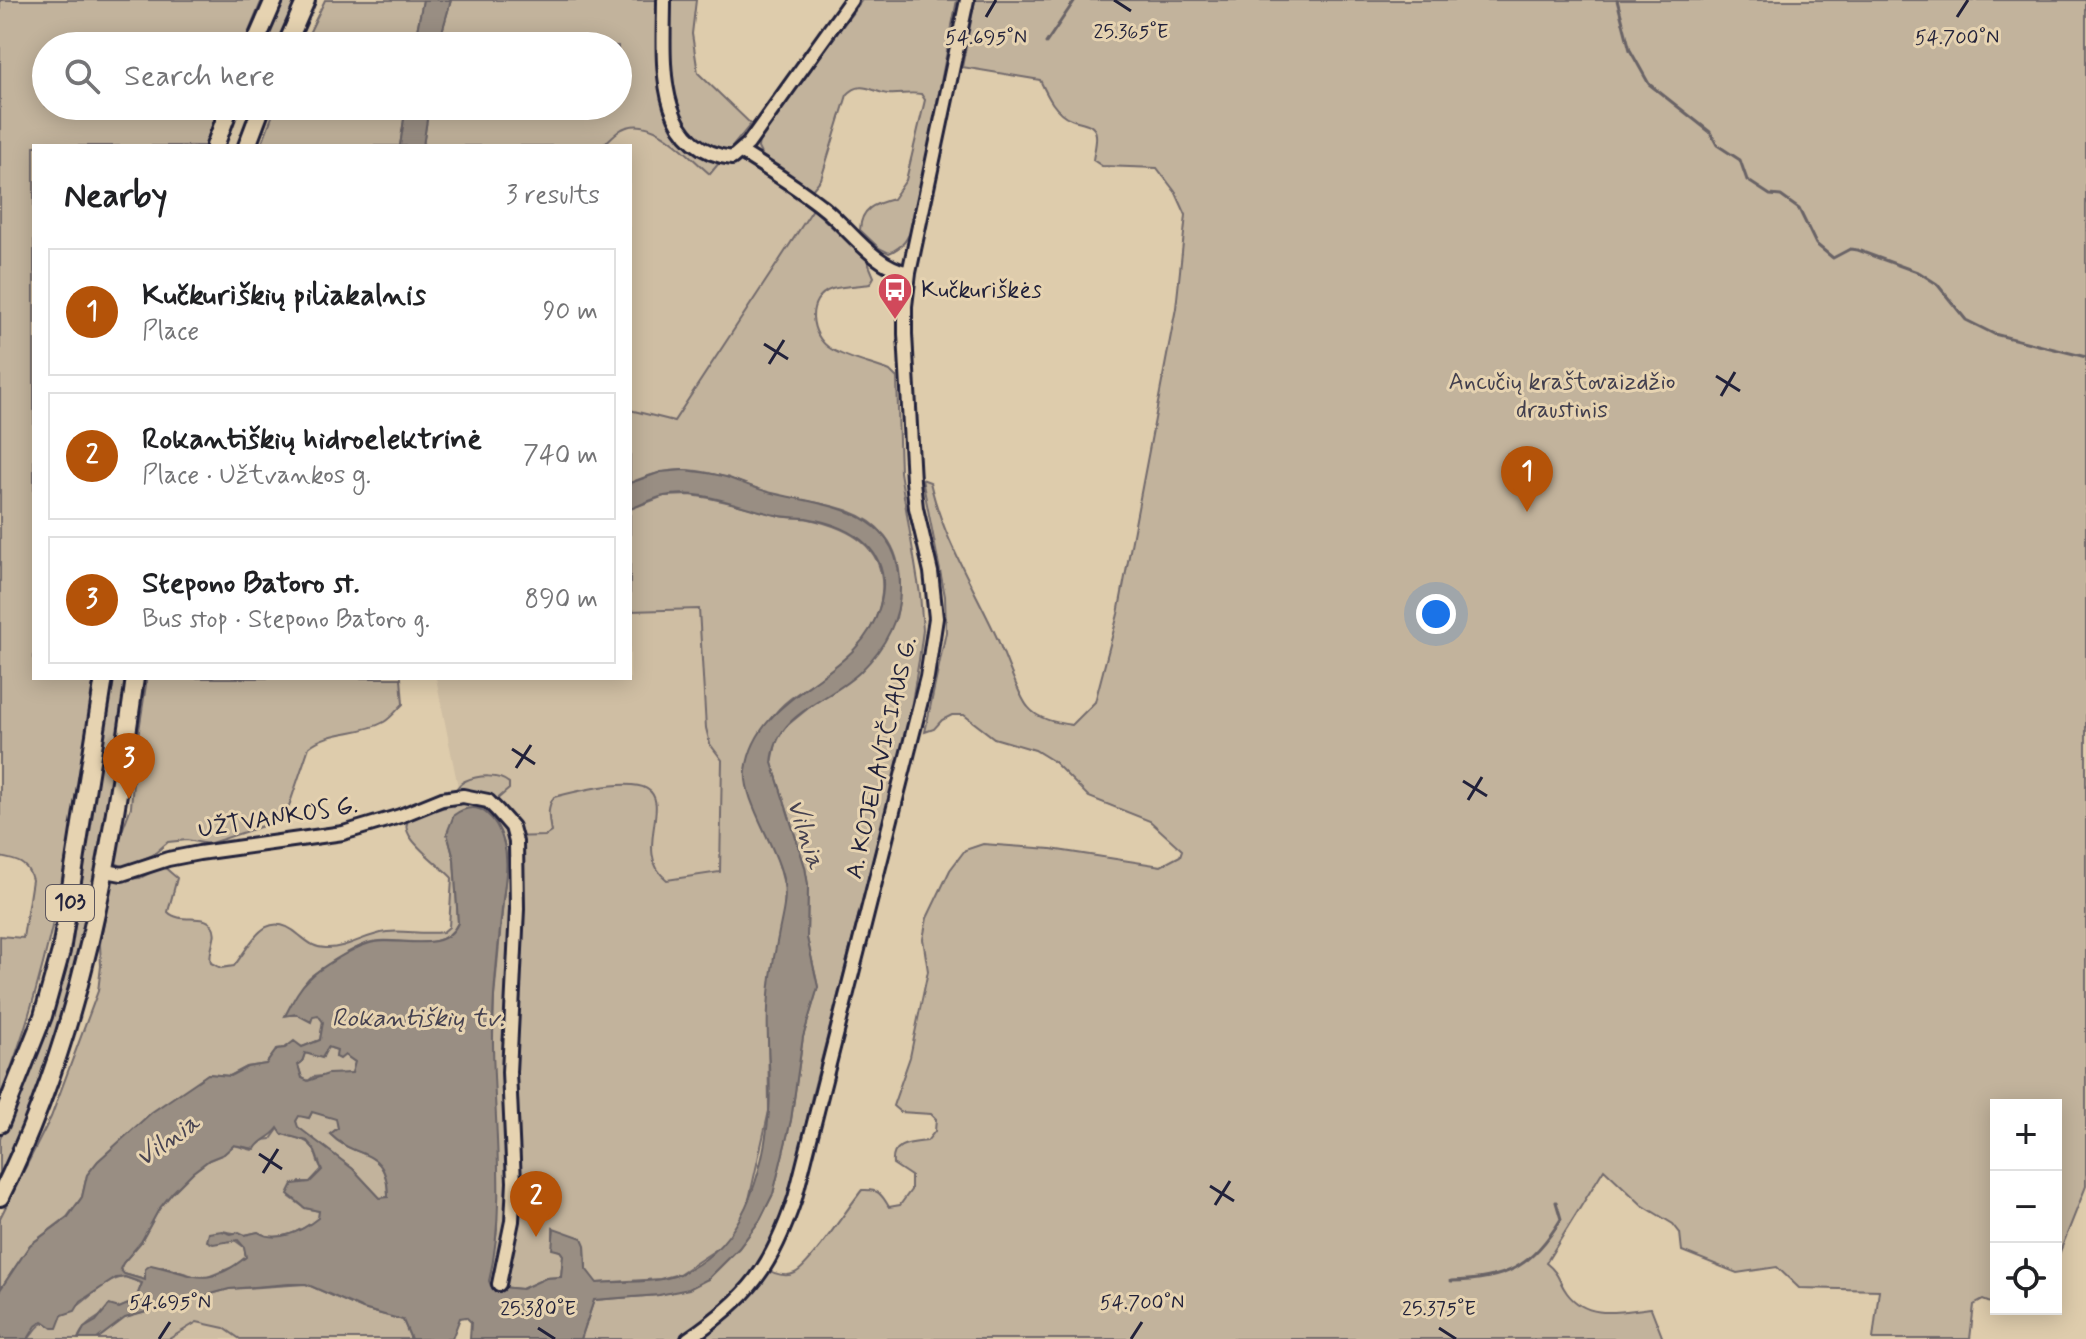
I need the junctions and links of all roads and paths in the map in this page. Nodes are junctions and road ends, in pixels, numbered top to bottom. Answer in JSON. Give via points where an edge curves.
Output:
{"nodes":[{"id":1,"x":274,"y":0,"type":"edge"},
{"id":2,"x":306,"y":0,"type":"edge"},
{"id":3,"x":664,"y":0,"type":"edge"},
{"id":4,"x":851,"y":0,"type":"edge"},
{"id":5,"x":967,"y":0,"type":"edge"},
{"id":6,"x":260,"y":32,"type":"edge"},
{"id":7,"x":292,"y":32,"type":"edge"},
{"id":8,"x":225,"y":120,"type":"edge"},
{"id":9,"x":257,"y":120,"type":"edge"},
{"id":10,"x":216,"y":144,"type":"edge"},
{"id":11,"x":248,"y":144,"type":"edge"},
{"id":12,"x":741,"y":152,"type":"junction"},
{"id":13,"x":909,"y":273,"type":"junction"},
{"id":14,"x":104,"y":680,"type":"edge"},
{"id":15,"x":135,"y":680,"type":"edge"},
{"id":16,"x":106,"y":871,"type":"junction"},
{"id":17,"x":0,"y":1124,"type":"edge"},
{"id":18,"x":0,"y":1197,"type":"edge"},
{"id":19,"x":499,"y":1284,"type":"dead end"},
{"id":20,"x":688,"y":1339,"type":"edge"}],
"edges":[{"from":1,"to":6,"type":"main road"},
{"from":2,"to":7,"type":"main road"},
{"from":3,"to":12,"type":"street","via":[[665,86],[678,125],[705,151],[732,158]]},
{"from":4,"to":12,"type":"street"},
{"from":5,"to":13,"type":"street","name":"A. KOJELAVIČIAUS G."},
{"from":8,"to":10,"type":"main road"},
{"from":9,"to":11,"type":"main road"},
{"from":12,"to":13,"type":"street","via":[[825,210],[885,265]]},
{"from":13,"to":20,"type":"street","name":"A. KOJELAVIČIAUS G.","via":[[905,334],[913,481],[936,618],[927,677],[785,1228],[760,1276],[742,1297]]},
{"from":14,"to":17,"type":"main road","number":"103","via":[[61,951],[43,1016]]},
{"from":15,"to":16,"type":"main road","number":"103"},
{"from":16,"to":18,"type":"main road","number":"103","via":[[55,1070]]},
{"from":16,"to":19,"type":"street","name":"UŽTVANKOS G.","via":[[122,874],[199,853],[343,833],[442,799],[488,801],[497,810],[512,827],[516,842],[517,909],[509,1072],[512,1221]]}]}
